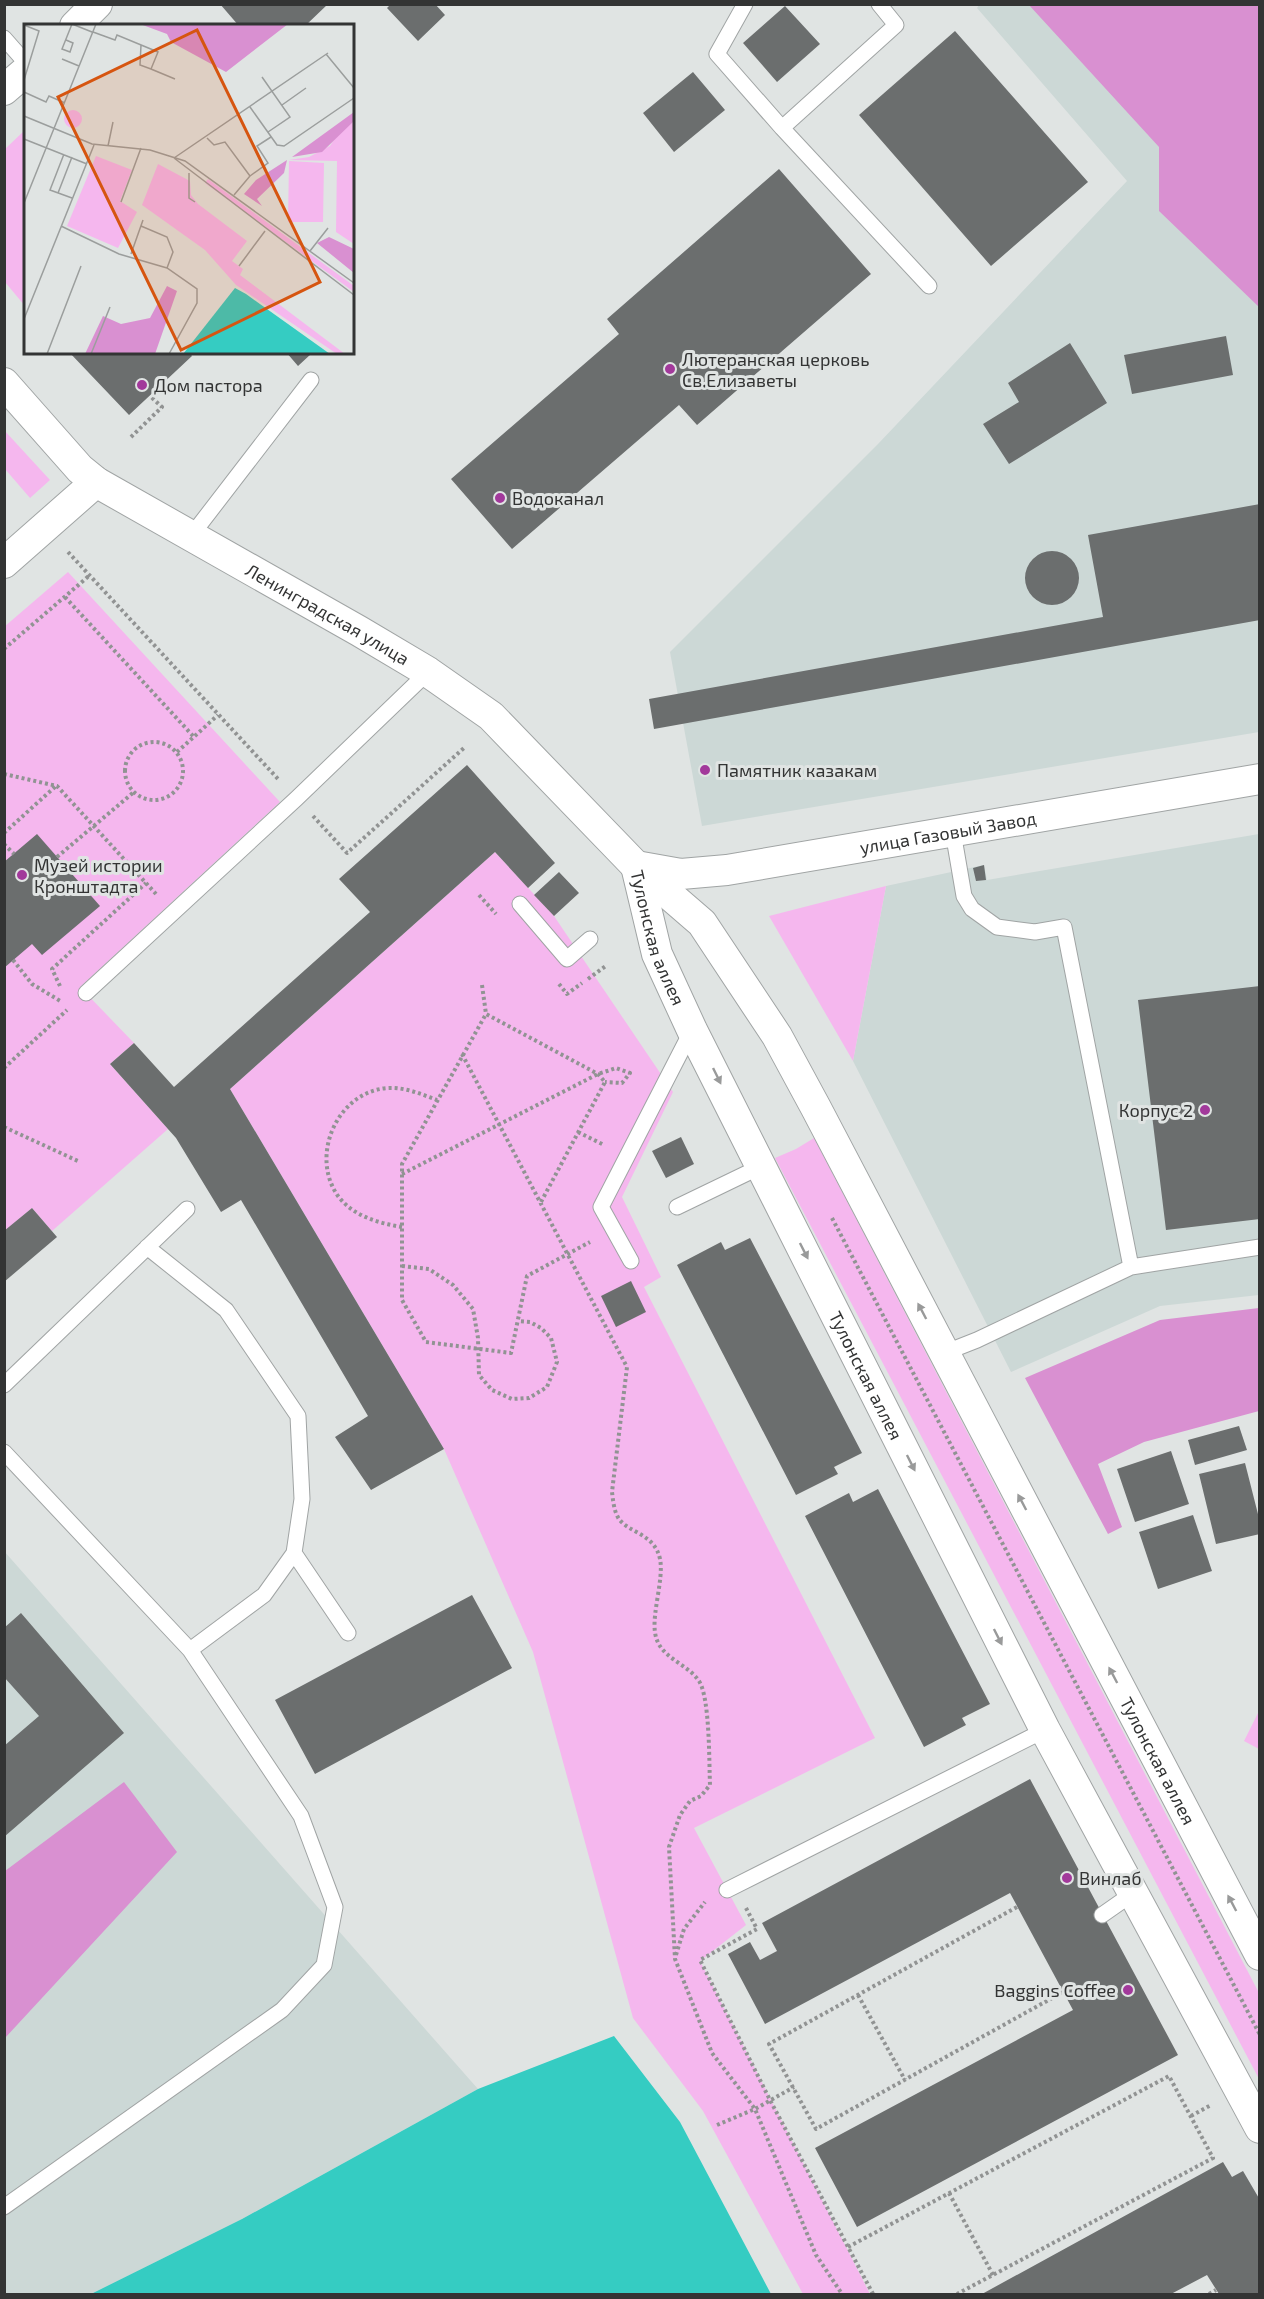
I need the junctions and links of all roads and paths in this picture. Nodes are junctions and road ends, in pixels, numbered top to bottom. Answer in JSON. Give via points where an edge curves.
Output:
{"nodes":[{"id":1,"x":98,"y":4,"type":"edge"},
{"id":2,"x":745,"y":4,"type":"edge"},
{"id":3,"x":879,"y":4,"type":"edge"},
{"id":4,"x":77,"y":24,"type":"edge"},
{"id":5,"x":4,"y":38,"type":"edge"},
{"id":6,"x":24,"y":61,"type":"edge"},
{"id":7,"x":24,"y":73,"type":"edge"},
{"id":8,"x":4,"y":90,"type":"edge"},
{"id":9,"x":782,"y":128,"type":"junction"},
{"id":10,"x":929,"y":286,"type":"dead end"},
{"id":11,"x":311,"y":380,"type":"dead end"},
{"id":12,"x":4,"y":383,"type":"edge"},
{"id":13,"x":150,"y":396,"type":"dead end"},
{"id":14,"x":131,"y":436,"type":"dead end"},
{"id":15,"x":96,"y":482,"type":"junction"},
{"id":16,"x":191,"y":536,"type":"junction"},
{"id":17,"x":68,"y":551,"type":"dead end"},
{"id":18,"x":4,"y":563,"type":"edge"},
{"id":19,"x":90,"y":575,"type":"junction"},
{"id":20,"x":65,"y":597,"type":"junction"},
{"id":21,"x":4,"y":649,"type":"edge"},
{"id":22,"x":428,"y":672,"type":"junction"},
{"id":23,"x":219,"y":715,"type":"junction"},
{"id":24,"x":194,"y":737,"type":"junction"},
{"id":25,"x":464,"y":748,"type":"dead end"},
{"id":26,"x":177,"y":752,"type":"junction"},
{"id":27,"x":4,"y":774,"type":"edge"},
{"id":28,"x":1260,"y":779,"type":"edge"},
{"id":29,"x":57,"y":786,"type":"junction"},
{"id":30,"x":134,"y":792,"type":"junction"},
{"id":31,"x":296,"y":799,"type":"junction"},
{"id":32,"x":93,"y":826,"type":"junction"},
{"id":33,"x":953,"y":832,"type":"junction"},
{"id":34,"x":4,"y":833,"type":"edge"},
{"id":35,"x":4,"y":844,"type":"edge"},
{"id":36,"x":14,"y":854,"type":"dead end"},
{"id":37,"x":57,"y":857,"type":"dead end"},
{"id":38,"x":636,"y":866,"type":"junction"},
{"id":39,"x":146,"y":883,"type":"junction"},
{"id":40,"x":520,"y":904,"type":"dead end"},
{"id":41,"x":173,"y":912,"type":"junction"},
{"id":42,"x":590,"y":939,"type":"dead end"},
{"id":43,"x":13,"y":960,"type":"dead end"},
{"id":44,"x":482,"y":985,"type":"dead end"},
{"id":45,"x":86,"y":993,"type":"joint"},
{"id":46,"x":71,"y":1007,"type":"junction"},
{"id":47,"x":486,"y":1014,"type":"junction"},
{"id":48,"x":692,"y":1030,"type":"junction"},
{"id":49,"x":462,"y":1054,"type":"junction"},
{"id":50,"x":4,"y":1068,"type":"edge"},
{"id":51,"x":598,"y":1074,"type":"junction"},
{"id":52,"x":605,"y":1082,"type":"junction"},
{"id":53,"x":437,"y":1100,"type":"junction"},
{"id":54,"x":499,"y":1124,"type":"junction"},
{"id":55,"x":4,"y":1127,"type":"edge"},
{"id":56,"x":78,"y":1161,"type":"dead end"},
{"id":57,"x":762,"y":1166,"type":"junction"},
{"id":58,"x":402,"y":1174,"type":"junction"},
{"id":59,"x":541,"y":1203,"type":"junction"},
{"id":60,"x":677,"y":1207,"type":"dead end"},
{"id":61,"x":187,"y":1209,"type":"dead end"},
{"id":62,"x":829,"y":1212,"type":"dead end"},
{"id":63,"x":402,"y":1227,"type":"junction"},
{"id":64,"x":614,"y":1229,"type":"junction"},
{"id":65,"x":147,"y":1247,"type":"junction"},
{"id":66,"x":1260,"y":1247,"type":"edge"},
{"id":67,"x":567,"y":1254,"type":"junction"},
{"id":68,"x":631,"y":1261,"type":"dead end"},
{"id":69,"x":402,"y":1266,"type":"junction"},
{"id":70,"x":1131,"y":1267,"type":"junction"},
{"id":71,"x":518,"y":1321,"type":"junction"},
{"id":72,"x":478,"y":1349,"type":"junction"},
{"id":73,"x":944,"y":1353,"type":"junction"},
{"id":74,"x":4,"y":1385,"type":"edge"},
{"id":75,"x":4,"y":1452,"type":"edge"},
{"id":76,"x":294,"y":1553,"type":"junction"},
{"id":77,"x":348,"y":1633,"type":"dead end"},
{"id":78,"x":190,"y":1650,"type":"junction"},
{"id":79,"x":1045,"y":1730,"type":"junction"},
{"id":80,"x":731,"y":1889,"type":"junction"},
{"id":81,"x":1132,"y":1894,"type":"junction"},
{"id":82,"x":1017,"y":1907,"type":"dead end"},
{"id":83,"x":1102,"y":1915,"type":"dead end"},
{"id":84,"x":1260,"y":1955,"type":"edge"},
{"id":85,"x":675,"y":1959,"type":"junction"},
{"id":86,"x":1063,"y":1992,"type":"dead end"},
{"id":87,"x":858,"y":1995,"type":"junction"},
{"id":88,"x":1260,"y":2036,"type":"edge"},
{"id":89,"x":905,"y":2080,"type":"junction"},
{"id":90,"x":794,"y":2087,"type":"junction"},
{"id":91,"x":770,"y":2100,"type":"junction"},
{"id":92,"x":754,"y":2109,"type":"junction"},
{"id":93,"x":717,"y":2125,"type":"dead end"},
{"id":94,"x":1260,"y":2128,"type":"edge"},
{"id":95,"x":949,"y":2193,"type":"junction"},
{"id":96,"x":4,"y":2207,"type":"edge"},
{"id":97,"x":848,"y":2247,"type":"junction"},
{"id":98,"x":993,"y":2275,"type":"junction"},
{"id":99,"x":1216,"y":2290,"type":"dead end"},
{"id":100,"x":842,"y":2295,"type":"edge"},
{"id":101,"x":873,"y":2295,"type":"edge"},
{"id":102,"x":957,"y":2295,"type":"edge"},
{"id":103,"x":1209,"y":2295,"type":"edge"}],
"edges":[{"from":1,"to":4,"type":"street"},
{"from":2,"to":9,"type":"lane","via":[[717,54]]},
{"from":3,"to":9,"type":"lane","via":[[896,25]]},
{"from":5,"to":6,"type":"lane"},
{"from":7,"to":8,"type":"street"},
{"from":9,"to":10,"type":"lane"},
{"from":11,"to":16,"type":"lane"},
{"from":12,"to":15,"type":"street","name":"Ленинградская улица"},
{"from":13,"to":14,"type":"path","via":[[162,407]]},
{"from":15,"to":16,"type":"street","name":"Ленинградская улица"},
{"from":15,"to":18,"type":"street"},
{"from":16,"to":22,"type":"street","name":"Ленинградская улица"},
{"from":17,"to":19,"type":"path"},
{"from":19,"to":20,"type":"path"},
{"from":19,"to":23,"type":"path"},
{"from":20,"to":21,"type":"path"},
{"from":20,"to":24,"type":"path"},
{"from":22,"to":31,"type":"lane"},
{"from":22,"to":38,"type":"street","name":"Ленинградская улица","via":[[492,716]]},
{"from":23,"to":24,"type":"path"},
{"from":23,"to":31,"type":"path"},
{"from":24,"to":26,"type":"path"},
{"from":25,"to":31,"type":"path","via":[[347,853]]},
{"from":26,"to":30,"type":"path","via":[[182,761],[182,780],[170,796],[161,800]]},
{"from":26,"to":30,"type":"path","via":[[151,742],[135,749],[125,766]]},
{"from":27,"to":29,"type":"path"},
{"from":28,"to":33,"type":"street","name":"улица Газовый Завод"},
{"from":29,"to":32,"type":"path"},
{"from":29,"to":34,"type":"path"},
{"from":30,"to":32,"type":"path"},
{"from":31,"to":41,"type":"lane"},
{"from":32,"to":37,"type":"path"},
{"from":32,"to":39,"type":"path"},
{"from":33,"to":38,"type":"street","name":"улица Газовый Завод","via":[[727,870],[681,874]]},
{"from":33,"to":70,"type":"lane","via":[[964,896],[972,909],[997,927],[1035,932],[1064,927]]},
{"from":35,"to":36,"type":"path"},
{"from":38,"to":48,"type":"street","name":"Тулонская аллея","via":[[657,954]]},
{"from":73,"to":38,"type":"street","name":"Тулонская аллея","one_way":true,"via":[[777,1036],[702,923]]},
{"from":39,"to":41,"type":"path"},
{"from":39,"to":46,"type":"path","via":[[52,969]]},
{"from":40,"to":42,"type":"lane","via":[[567,959]]},
{"from":41,"to":45,"type":"lane"},
{"from":43,"to":46,"type":"path","via":[[32,984]]},
{"from":44,"to":47,"type":"path"},
{"from":45,"to":46,"type":"path"},
{"from":46,"to":50,"type":"path"},
{"from":47,"to":49,"type":"path"},
{"from":47,"to":51,"type":"path"},
{"from":48,"to":57,"type":"street","name":"Тулонская аллея","one_way":true},
{"from":48,"to":64,"type":"lane","via":[[601,1207]]},
{"from":49,"to":53,"type":"path"},
{"from":49,"to":54,"type":"path"},
{"from":51,"to":52,"type":"path"},
{"from":51,"to":52,"type":"path","via":[[616,1068],[630,1073],[622,1083]]},
{"from":51,"to":54,"type":"path"},
{"from":52,"to":59,"type":"path"},
{"from":53,"to":58,"type":"path","via":[[402,1164]]},
{"from":53,"to":63,"type":"path","via":[[407,1089],[375,1090],[343,1113],[327,1143],[329,1181],[339,1197],[368,1219]]},
{"from":54,"to":58,"type":"path"},
{"from":54,"to":59,"type":"path"},
{"from":55,"to":56,"type":"path"},
{"from":57,"to":60,"type":"lane"},
{"from":57,"to":79,"type":"street","name":"Тулонская аллея","one_way":true},
{"from":58,"to":63,"type":"path"},
{"from":59,"to":67,"type":"path"},
{"from":61,"to":65,"type":"lane"},
{"from":62,"to":88,"type":"path"},
{"from":63,"to":69,"type":"path"},
{"from":64,"to":67,"type":"path"},
{"from":64,"to":68,"type":"lane"},
{"from":65,"to":74,"type":"lane"},
{"from":65,"to":76,"type":"lane","via":[[226,1310],[298,1416],[302,1499]]},
{"from":66,"to":70,"type":"lane"},
{"from":67,"to":71,"type":"path","via":[[527,1276]]},
{"from":67,"to":85,"type":"path","via":[[627,1367],[612,1492],[615,1509],[619,1520],[645,1536],[660,1559],[654,1632],[662,1651],[700,1682],[706,1707],[710,1785],[680,1815],[669,1847]]},
{"from":69,"to":72,"type":"path","via":[[429,1269],[453,1285],[473,1309]]},
{"from":69,"to":72,"type":"path","via":[[402,1300],[426,1342]]},
{"from":70,"to":73,"type":"lane"},
{"from":71,"to":72,"type":"path","via":[[511,1353]]},
{"from":71,"to":72,"type":"path","via":[[530,1322],[551,1338],[557,1362],[548,1387],[529,1398],[512,1400],[492,1390],[479,1375]]},
{"from":84,"to":73,"type":"street","name":"Тулонская аллея","one_way":true},
{"from":75,"to":78,"type":"lane"},
{"from":76,"to":77,"type":"lane"},
{"from":76,"to":78,"type":"lane","via":[[264,1595]]},
{"from":78,"to":96,"type":"lane","via":[[301,1816],[334,1906],[324,1965],[282,2010]]},
{"from":79,"to":80,"type":"lane"},
{"from":79,"to":81,"type":"street","name":"Тулонская аллея"},
{"from":80,"to":85,"type":"path","via":[[704,1902],[684,1929]]},
{"from":80,"to":91,"type":"path","via":[[757,1929],[700,1960]]},
{"from":81,"to":83,"type":"lane"},
{"from":81,"to":94,"type":"street","name":"Тулонская аллея"},
{"from":82,"to":87,"type":"path"},
{"from":85,"to":92,"type":"path","via":[[712,2053]]},
{"from":86,"to":89,"type":"path"},
{"from":87,"to":89,"type":"path"},
{"from":87,"to":90,"type":"path","via":[[770,2044]]},
{"from":89,"to":90,"type":"path","via":[[816,2129]]},
{"from":90,"to":91,"type":"path"},
{"from":91,"to":92,"type":"path"},
{"from":91,"to":97,"type":"path"},
{"from":92,"to":93,"type":"path"},
{"from":92,"to":100,"type":"path","via":[[816,2255]]},
{"from":95,"to":97,"type":"path"},
{"from":95,"to":98,"type":"path"},
{"from":95,"to":98,"type":"path","via":[[1169,2076],[1213,2157]]},
{"from":97,"to":101,"type":"path"},
{"from":98,"to":102,"type":"path"},
{"from":99,"to":103,"type":"path"}]}
